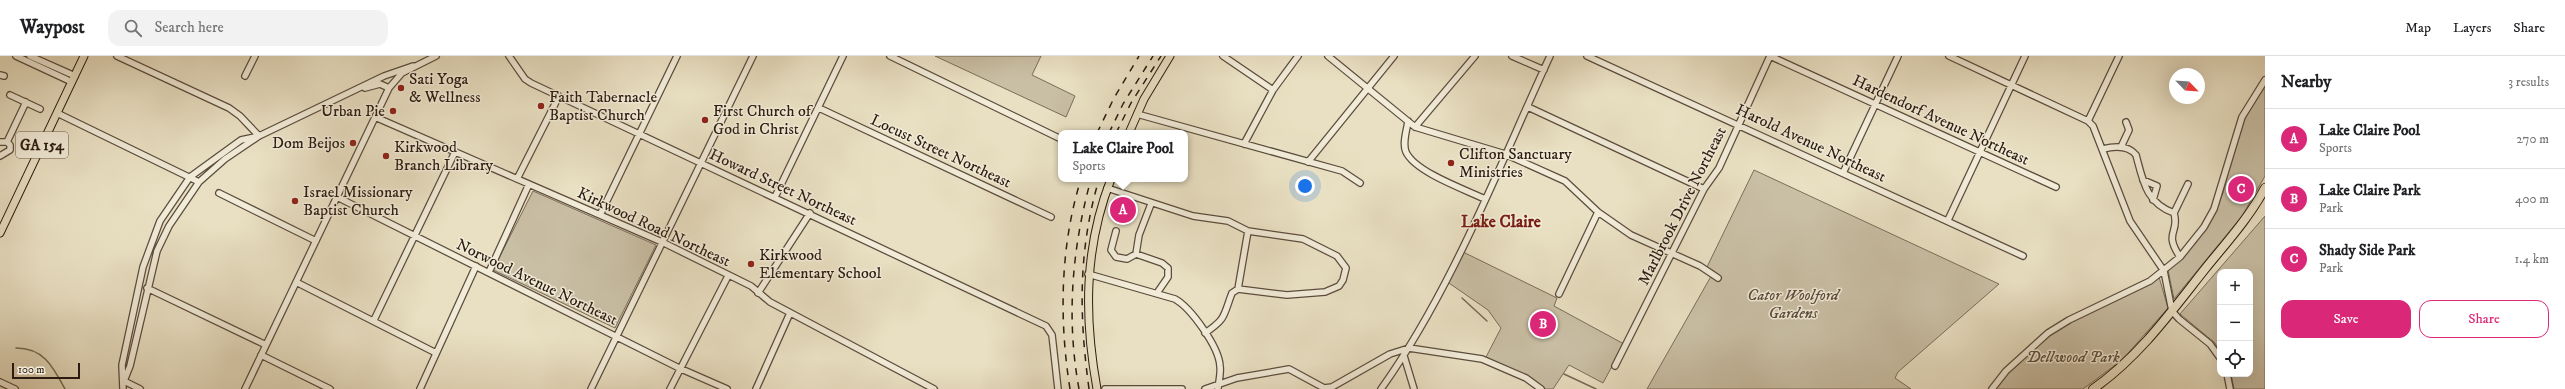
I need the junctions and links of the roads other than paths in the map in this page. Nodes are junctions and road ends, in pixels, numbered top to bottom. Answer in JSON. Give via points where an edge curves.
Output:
{"nodes":[{"id":1,"x":16,"y":56,"type":"edge"},
{"id":2,"x":30,"y":56,"type":"edge"},
{"id":3,"x":84,"y":56,"type":"edge"},
{"id":4,"x":117,"y":56,"type":"edge"},
{"id":5,"x":255,"y":56,"type":"edge"},
{"id":6,"x":436,"y":56,"type":"edge"},
{"id":7,"x":509,"y":56,"type":"edge"},
{"id":8,"x":677,"y":56,"type":"edge"},
{"id":9,"x":754,"y":56,"type":"edge"},
{"id":10,"x":843,"y":56,"type":"edge"},
{"id":11,"x":890,"y":56,"type":"edge"},
{"id":12,"x":1170,"y":56,"type":"edge"},
{"id":13,"x":1223,"y":56,"type":"edge"},
{"id":14,"x":1298,"y":56,"type":"edge"},
{"id":15,"x":1328,"y":56,"type":"edge"},
{"id":16,"x":1394,"y":56,"type":"edge"},
{"id":17,"x":1475,"y":56,"type":"edge"},
{"id":18,"x":1512,"y":56,"type":"edge"},
{"id":19,"x":1550,"y":56,"type":"edge"},
{"id":20,"x":1587,"y":56,"type":"edge"},
{"id":21,"x":1770,"y":56,"type":"edge"},
{"id":22,"x":1898,"y":56,"type":"edge"},
{"id":23,"x":1949,"y":56,"type":"edge"},
{"id":24,"x":2025,"y":56,"type":"edge"},
{"id":25,"x":2119,"y":56,"type":"edge"},
{"id":26,"x":427,"y":58,"type":"edge"},
{"id":27,"x":413,"y":66,"type":"junction"},
{"id":28,"x":1544,"y":70,"type":"junction"},
{"id":29,"x":245,"y":76,"type":"dead end"},
{"id":30,"x":73,"y":79,"type":"junction"},
{"id":31,"x":2265,"y":80,"type":"edge"},
{"id":32,"x":2012,"y":85,"type":"junction"},
{"id":33,"x":389,"y":88,"type":"junction"},
{"id":34,"x":1368,"y":88,"type":"junction"},
{"id":35,"x":361,"y":89,"type":"junction"},
{"id":36,"x":1272,"y":90,"type":"junction"},
{"id":37,"x":10,"y":95,"type":"dead end"},
{"id":38,"x":559,"y":96,"type":"junction"},
{"id":39,"x":26,"y":102,"type":"junction"},
{"id":40,"x":1876,"y":105,"type":"junction"},
{"id":41,"x":1528,"y":106,"type":"junction"},
{"id":42,"x":819,"y":108,"type":"junction"},
{"id":43,"x":40,"y":109,"type":"dead end"},
{"id":44,"x":57,"y":113,"type":"junction"},
{"id":45,"x":1137,"y":114,"type":"junction"},
{"id":46,"x":375,"y":117,"type":"junction"},
{"id":47,"x":2088,"y":120,"type":"junction"},
{"id":48,"x":1408,"y":121,"type":"junction"},
{"id":49,"x":2126,"y":122,"type":"dead end"},
{"id":50,"x":1739,"y":124,"type":"junction"},
{"id":51,"x":1415,"y":127,"type":"junction"},
{"id":52,"x":1130,"y":130,"type":"edge"},
{"id":53,"x":639,"y":133,"type":"junction"},
{"id":54,"x":259,"y":136,"type":"junction"},
{"id":55,"x":1058,"y":138,"type":"edge"},
{"id":56,"x":0,"y":142,"type":"edge"},
{"id":57,"x":7,"y":142,"type":"junction"},
{"id":58,"x":1244,"y":144,"type":"junction"},
{"id":59,"x":2122,"y":147,"type":"junction"},
{"id":60,"x":2104,"y":149,"type":"junction"},
{"id":61,"x":455,"y":152,"type":"junction"},
{"id":62,"x":1980,"y":152,"type":"junction"},
{"id":63,"x":0,"y":154,"type":"edge"},
{"id":64,"x":1505,"y":154,"type":"junction"},
{"id":65,"x":1308,"y":162,"type":"junction"},
{"id":66,"x":701,"y":163,"type":"junction"},
{"id":67,"x":1843,"y":173,"type":"junction"},
{"id":68,"x":190,"y":177,"type":"junction"},
{"id":69,"x":517,"y":179,"type":"junction"},
{"id":70,"x":2143,"y":180,"type":"junction"},
{"id":71,"x":199,"y":182,"type":"junction"},
{"id":72,"x":1110,"y":182,"type":"edge"},
{"id":73,"x":1360,"y":183,"type":"dead end"},
{"id":74,"x":529,"y":184,"type":"junction"},
{"id":75,"x":2188,"y":184,"type":"dead end"},
{"id":76,"x":2056,"y":187,"type":"dead end"},
{"id":77,"x":1107,"y":188,"type":"junction"},
{"id":78,"x":2265,"y":188,"type":"edge"},
{"id":79,"x":1704,"y":189,"type":"junction"},
{"id":80,"x":219,"y":193,"type":"dead end"},
{"id":81,"x":337,"y":197,"type":"junction"},
{"id":82,"x":775,"y":197,"type":"junction"},
{"id":83,"x":1485,"y":199,"type":"junction"},
{"id":84,"x":2153,"y":200,"type":"junction"},
{"id":85,"x":1151,"y":204,"type":"junction"},
{"id":86,"x":1598,"y":212,"type":"junction"},
{"id":87,"x":810,"y":213,"type":"junction"},
{"id":88,"x":2174,"y":213,"type":"junction"},
{"id":89,"x":600,"y":215,"type":"junction"},
{"id":90,"x":1051,"y":217,"type":"dead end"},
{"id":91,"x":1948,"y":220,"type":"junction"},
{"id":92,"x":1116,"y":231,"type":"dead end"},
{"id":93,"x":1248,"y":231,"type":"junction"},
{"id":94,"x":0,"y":233,"type":"edge"},
{"id":95,"x":414,"y":236,"type":"junction"},
{"id":96,"x":316,"y":241,"type":"junction"},
{"id":97,"x":662,"y":242,"type":"junction"},
{"id":98,"x":1673,"y":253,"type":"junction"},
{"id":99,"x":1136,"y":254,"type":"junction"},
{"id":100,"x":2023,"y":256,"type":"dead end"},
{"id":101,"x":2180,"y":257,"type":"junction"},
{"id":102,"x":476,"y":266,"type":"junction"},
{"id":103,"x":2164,"y":271,"type":"junction"},
{"id":104,"x":489,"y":272,"type":"junction"},
{"id":105,"x":1088,"y":274,"type":"junction"},
{"id":106,"x":728,"y":276,"type":"junction"},
{"id":107,"x":1718,"y":278,"type":"dead end"},
{"id":108,"x":296,"y":282,"type":"junction"},
{"id":109,"x":147,"y":288,"type":"junction"},
{"id":110,"x":1238,"y":289,"type":"junction"},
{"id":111,"x":758,"y":293,"type":"junction"},
{"id":112,"x":1157,"y":293,"type":"junction"},
{"id":113,"x":1559,"y":294,"type":"dead end"},
{"id":114,"x":2172,"y":311,"type":"junction"},
{"id":115,"x":790,"y":313,"type":"junction"},
{"id":116,"x":374,"y":320,"type":"junction"},
{"id":117,"x":1204,"y":333,"type":"junction"},
{"id":118,"x":616,"y":336,"type":"junction"},
{"id":119,"x":266,"y":345,"type":"junction"},
{"id":120,"x":1409,"y":348,"type":"junction"},
{"id":121,"x":436,"y":353,"type":"junction"},
{"id":122,"x":2217,"y":354,"type":"edge"},
{"id":123,"x":261,"y":355,"type":"junction"},
{"id":124,"x":1404,"y":356,"type":"junction"},
{"id":125,"x":1615,"y":366,"type":"dead end"},
{"id":126,"x":679,"y":368,"type":"junction"},
{"id":127,"x":2228,"y":377,"type":"edge"},
{"id":128,"x":124,"y":381,"type":"junction"},
{"id":129,"x":0,"y":382,"type":"edge"},
{"id":130,"x":1218,"y":387,"type":"edge"},
{"id":131,"x":16,"y":389,"type":"edge"},
{"id":132,"x":123,"y":389,"type":"edge"},
{"id":133,"x":140,"y":389,"type":"edge"},
{"id":134,"x":245,"y":389,"type":"edge"},
{"id":135,"x":330,"y":389,"type":"edge"},
{"id":136,"x":420,"y":389,"type":"edge"},
{"id":137,"x":591,"y":389,"type":"edge"},
{"id":138,"x":670,"y":389,"type":"edge"},
{"id":139,"x":727,"y":389,"type":"edge"},
{"id":140,"x":756,"y":389,"type":"edge"},
{"id":141,"x":934,"y":389,"type":"edge"},
{"id":142,"x":1058,"y":389,"type":"edge"},
{"id":143,"x":1097,"y":389,"type":"edge"},
{"id":144,"x":1105,"y":389,"type":"edge"},
{"id":145,"x":1182,"y":389,"type":"edge"},
{"id":146,"x":1205,"y":389,"type":"edge"},
{"id":147,"x":1381,"y":389,"type":"edge"},
{"id":148,"x":1414,"y":389,"type":"edge"},
{"id":149,"x":1541,"y":389,"type":"edge"},
{"id":150,"x":1992,"y":389,"type":"edge"},
{"id":151,"x":2093,"y":389,"type":"edge"},
{"id":152,"x":2230,"y":389,"type":"edge"}],
"edges":[{"from":1,"to":30,"type":"street"},
{"from":2,"to":30,"type":"street"},
{"from":3,"to":30,"type":"main road","number":"GA 154"},
{"from":4,"to":54,"type":"street","via":[[229,108]]},
{"from":5,"to":29,"type":"street"},
{"from":6,"to":26,"type":"street"},
{"from":7,"to":38,"type":"street","name":"Howard Street Northeast","via":[[525,79]]},
{"from":8,"to":53,"type":"street"},
{"from":9,"to":66,"type":"street"},
{"from":10,"to":42,"type":"street"},
{"from":11,"to":55,"type":"street"},
{"from":12,"to":45,"type":"main road"},
{"from":13,"to":36,"type":"street"},
{"from":14,"to":36,"type":"street"},
{"from":15,"to":34,"type":"street"},
{"from":16,"to":34,"type":"street"},
{"from":17,"to":51,"type":"street"},
{"from":18,"to":28,"type":"street"},
{"from":19,"to":28,"type":"street"},
{"from":20,"to":50,"type":"street","name":"Harold Avenue Northeast"},
{"from":21,"to":40,"type":"street","name":"Hardendorf Avenue Northeast"},
{"from":21,"to":50,"type":"street","name":"Marlbrook Drive Northeast"},
{"from":22,"to":40,"type":"street"},
{"from":23,"to":32,"type":"street"},
{"from":24,"to":32,"type":"street"},
{"from":25,"to":47,"type":"street"},
{"from":26,"to":27,"type":"street"},
{"from":27,"to":33,"type":"street","via":[[396,77]]},
{"from":27,"to":35,"type":"street","via":[[391,73]]},
{"from":28,"to":41,"type":"street"},
{"from":30,"to":44,"type":"main road","number":"GA 154"},
{"from":31,"to":101,"type":"street","via":[[2242,117],[2214,210]]},
{"from":32,"to":47,"type":"street"},
{"from":32,"to":62,"type":"street"},
{"from":33,"to":35,"type":"street","via":[[380,84]]},
{"from":33,"to":46,"type":"street"},
{"from":34,"to":48,"type":"street"},
{"from":34,"to":65,"type":"street"},
{"from":35,"to":54,"type":"street"},
{"from":36,"to":58,"type":"street"},
{"from":37,"to":39,"type":"street"},
{"from":38,"to":53,"type":"street","name":"Howard Street Northeast"},
{"from":38,"to":69,"type":"street"},
{"from":39,"to":43,"type":"street"},
{"from":39,"to":57,"type":"street"},
{"from":40,"to":62,"type":"street","name":"Hardendorf Avenue Northeast"},
{"from":40,"to":67,"type":"street"},
{"from":41,"to":64,"type":"street"},
{"from":41,"to":79,"type":"street"},
{"from":42,"to":82,"type":"street"},
{"from":42,"to":90,"type":"street","name":"Locust Street Northeast"},
{"from":44,"to":68,"type":"street"},
{"from":44,"to":94,"type":"main road","number":"GA 154"},
{"from":45,"to":52,"type":"main road"},
{"from":45,"to":58,"type":"street"},
{"from":46,"to":61,"type":"street","name":"Kirkwood Road Northeast"},
{"from":46,"to":81,"type":"street"},
{"from":47,"to":60,"type":"street"},
{"from":48,"to":51,"type":"street"},
{"from":48,"to":83,"type":"street","via":[[1404,147],[1408,156],[1429,172]]},
{"from":49,"to":59,"type":"street","via":[[2130,130]]},
{"from":50,"to":67,"type":"street","name":"Harold Avenue Northeast"},
{"from":50,"to":79,"type":"street","name":"Marlbrook Drive Northeast","via":[[1719,168]]},
{"from":51,"to":64,"type":"street"},
{"from":53,"to":66,"type":"street","name":"Howard Street Northeast"},
{"from":53,"to":89,"type":"street"},
{"from":54,"to":68,"type":"street","via":[[241,140]]},
{"from":54,"to":71,"type":"street"},
{"from":56,"to":57,"type":"street"},
{"from":57,"to":63,"type":"street","via":[[10,150],[6,154]]},
{"from":58,"to":65,"type":"street"},
{"from":59,"to":60,"type":"street"},
{"from":59,"to":70,"type":"street","via":[[2136,154]]},
{"from":60,"to":103,"type":"street","via":[[2130,221]]},
{"from":61,"to":69,"type":"street","name":"Kirkwood Road Northeast"},
{"from":61,"to":95,"type":"street"},
{"from":62,"to":76,"type":"street","name":"Hardendorf Avenue Northeast"},
{"from":62,"to":91,"type":"street"},
{"from":64,"to":83,"type":"street"},
{"from":64,"to":86,"type":"street","via":[[1565,181]]},
{"from":65,"to":73,"type":"street","via":[[1342,171]]},
{"from":66,"to":82,"type":"street","name":"Howard Street Northeast"},
{"from":66,"to":97,"type":"street"},
{"from":67,"to":91,"type":"street","name":"Harold Avenue Northeast"},
{"from":68,"to":71,"type":"street"},
{"from":68,"to":128,"type":"street","via":[[160,221],[145,260],[122,365]]},
{"from":69,"to":74,"type":"street","name":"Kirkwood Road Northeast"},
{"from":70,"to":84,"type":"street","via":[[2147,193]]},
{"from":70,"to":84,"type":"street","via":[[2157,186]]},
{"from":71,"to":109,"type":"street","via":[[169,226],[158,251]]},
{"from":72,"to":77,"type":"main road"},
{"from":74,"to":89,"type":"street","name":"Kirkwood Road Northeast"},
{"from":74,"to":104,"type":"street"},
{"from":75,"to":88,"type":"street"},
{"from":77,"to":85,"type":"street"},
{"from":77,"to":105,"type":"main road","via":[[1096,222]]},
{"from":78,"to":114,"type":"highway","via":[[2249,213]]},
{"from":79,"to":98,"type":"street","name":"Marlbrook Drive Northeast"},
{"from":80,"to":96,"type":"street"},
{"from":81,"to":95,"type":"street","name":"Norwood Avenue Northeast"},
{"from":81,"to":96,"type":"street"},
{"from":82,"to":87,"type":"street","name":"Howard Street Northeast"},
{"from":83,"to":120,"type":"street"},
{"from":84,"to":88,"type":"street"},
{"from":85,"to":93,"type":"street","via":[[1193,216],[1228,221]]},
{"from":85,"to":99,"type":"street","via":[[1139,235]]},
{"from":86,"to":98,"type":"street","via":[[1631,235]]},
{"from":86,"to":113,"type":"street"},
{"from":87,"to":111,"type":"street"},
{"from":87,"to":142,"type":"street","name":"Howard Street Northeast","via":[[1049,329],[1052,335]]},
{"from":88,"to":101,"type":"street","via":[[2176,220],[2171,236],[2173,246]]},
{"from":89,"to":97,"type":"street","name":"Kirkwood Road Northeast"},
{"from":91,"to":100,"type":"street","name":"Harold Avenue Northeast"},
{"from":92,"to":99,"type":"street","via":[[1112,254],[1123,259]]},
{"from":93,"to":110,"type":"street"},
{"from":93,"to":110,"type":"street","via":[[1303,239],[1340,259],[1346,268],[1345,274],[1340,286],[1325,292],[1287,295]]},
{"from":95,"to":102,"type":"street","name":"Norwood Avenue Northeast"},
{"from":95,"to":116,"type":"street"},
{"from":96,"to":108,"type":"street"},
{"from":97,"to":106,"type":"street","name":"Kirkwood Road Northeast"},
{"from":97,"to":118,"type":"street"},
{"from":98,"to":107,"type":"street"},
{"from":98,"to":125,"type":"street","name":"Marlbrook Drive Northeast"},
{"from":99,"to":112,"type":"street","via":[[1162,263],[1168,268],[1168,277]]},
{"from":101,"to":103,"type":"street"},
{"from":102,"to":104,"type":"street","name":"Norwood Avenue Northeast"},
{"from":102,"to":121,"type":"street"},
{"from":103,"to":114,"type":"street"},
{"from":103,"to":150,"type":"street","via":[[2150,281],[2069,320],[2048,333],[2006,370]]},
{"from":104,"to":118,"type":"street","name":"Norwood Avenue Northeast"},
{"from":105,"to":112,"type":"street"},
{"from":105,"to":143,"type":"main road","via":[[1089,335]]},
{"from":106,"to":111,"type":"street","name":"Kirkwood Road Northeast","via":[[751,286]]},
{"from":106,"to":126,"type":"street"},
{"from":108,"to":116,"type":"street"},
{"from":108,"to":119,"type":"street"},
{"from":109,"to":119,"type":"street"},
{"from":109,"to":128,"type":"street","via":[[130,366]]},
{"from":110,"to":117,"type":"street","via":[[1232,293],[1226,314],[1219,323]]},
{"from":111,"to":115,"type":"street","name":"Kirkwood Road Northeast"},
{"from":112,"to":117,"type":"street","via":[[1186,305],[1198,318]]},
{"from":114,"to":122,"type":"street","via":[[2210,344]]},
{"from":114,"to":151,"type":"highway","via":[[2125,365]]},
{"from":115,"to":140,"type":"street"},
{"from":115,"to":141,"type":"street","name":"Kirkwood Road Northeast"},
{"from":116,"to":121,"type":"street"},
{"from":117,"to":130,"type":"street","via":[[1220,366]]},
{"from":118,"to":126,"type":"street","name":"Norwood Avenue Northeast"},
{"from":118,"to":137,"type":"street"},
{"from":119,"to":123,"type":"street"},
{"from":120,"to":124,"type":"street"},
{"from":120,"to":130,"type":"street","via":[[1390,354],[1332,387],[1324,388],[1289,369],[1238,378]]},
{"from":120,"to":149,"type":"street","via":[[1482,360],[1526,378]]},
{"from":121,"to":136,"type":"street"},
{"from":123,"to":134,"type":"street"},
{"from":123,"to":135,"type":"street"},
{"from":124,"to":147,"type":"street"},
{"from":124,"to":148,"type":"street"},
{"from":126,"to":138,"type":"street"},
{"from":126,"to":139,"type":"street","name":"Norwood Avenue Northeast"},
{"from":127,"to":152,"type":"street"},
{"from":128,"to":132,"type":"street"},
{"from":128,"to":133,"type":"street"},
{"from":129,"to":131,"type":"street"},
{"from":130,"to":146,"type":"street"},
{"from":144,"to":145,"type":"street"}]}
